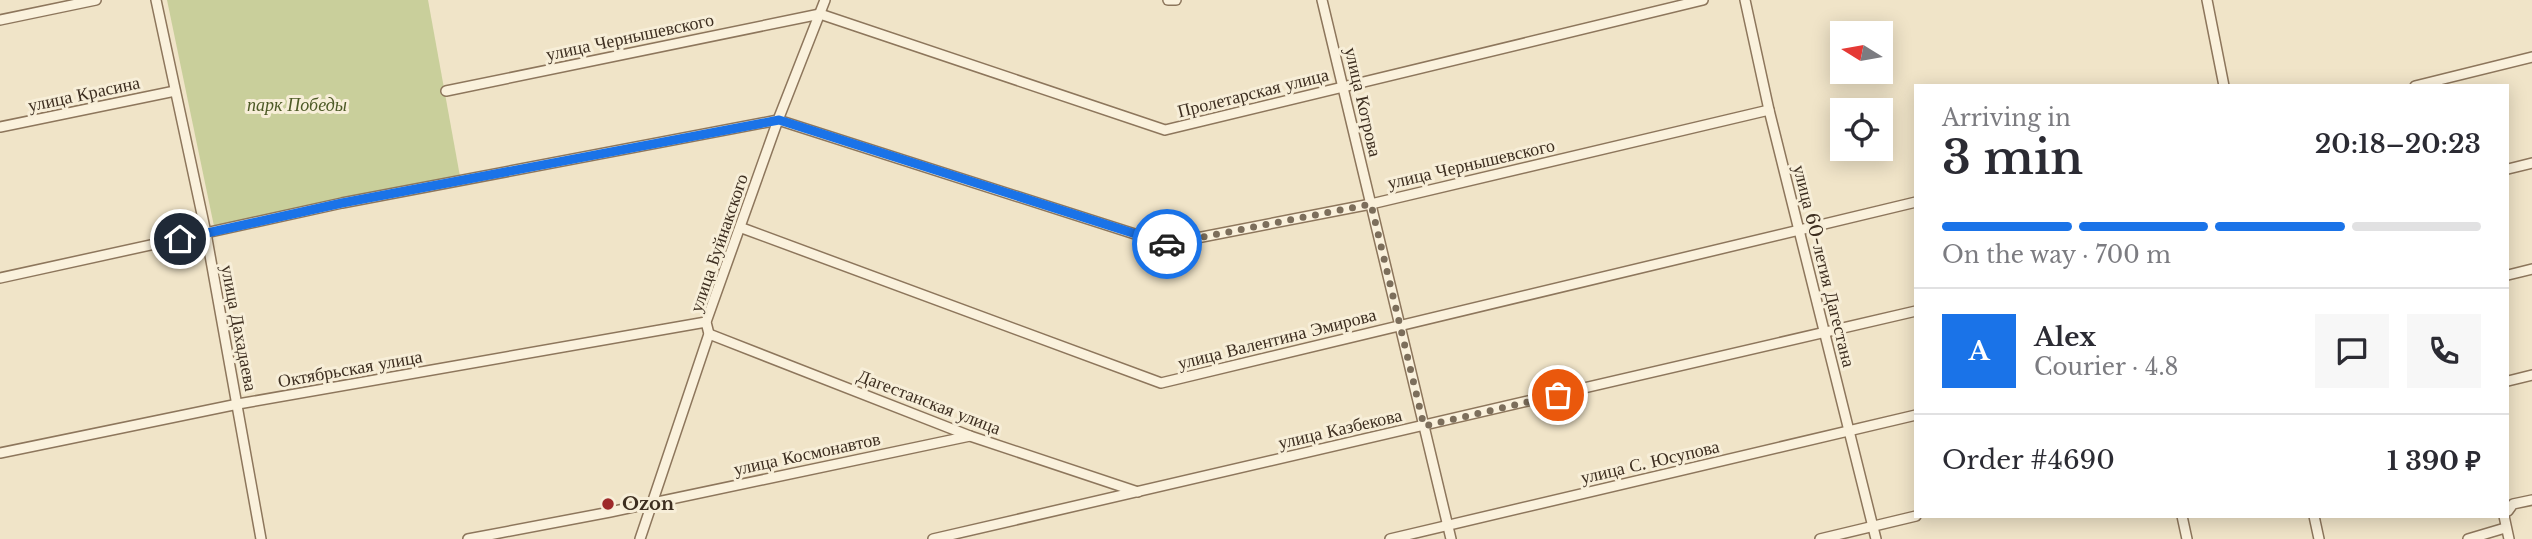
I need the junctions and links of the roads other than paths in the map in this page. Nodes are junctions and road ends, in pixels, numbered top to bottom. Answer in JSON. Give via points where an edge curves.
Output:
{"nodes":[{"id":1,"x":96,"y":0,"type":"edge"},
{"id":2,"x":156,"y":0,"type":"edge"},
{"id":3,"x":825,"y":0,"type":"edge"},
{"id":4,"x":1168,"y":0,"type":"edge"},
{"id":5,"x":1176,"y":0,"type":"edge"},
{"id":6,"x":1322,"y":0,"type":"edge"},
{"id":7,"x":1703,"y":0,"type":"edge"},
{"id":8,"x":1745,"y":0,"type":"edge"},
{"id":9,"x":2207,"y":0,"type":"edge"},
{"id":10,"x":820,"y":14,"type":"junction"},
{"id":11,"x":0,"y":20,"type":"edge"},
{"id":12,"x":2532,"y":57,"type":"edge"},
{"id":13,"x":2224,"y":84,"type":"edge"},
{"id":14,"x":2423,"y":84,"type":"edge"},
{"id":15,"x":1343,"y":87,"type":"junction"},
{"id":16,"x":175,"y":91,"type":"junction"},
{"id":17,"x":446,"y":91,"type":"dead end"},
{"id":18,"x":1769,"y":110,"type":"junction"},
{"id":19,"x":779,"y":120,"type":"junction"},
{"id":20,"x":0,"y":127,"type":"edge"},
{"id":21,"x":2532,"y":163,"type":"edge"},
{"id":22,"x":2509,"y":169,"type":"edge"},
{"id":23,"x":1914,"y":202,"type":"edge"},
{"id":24,"x":1371,"y":204,"type":"junction"},
{"id":25,"x":742,"y":228,"type":"junction"},
{"id":26,"x":1799,"y":229,"type":"junction"},
{"id":27,"x":206,"y":233,"type":"junction"},
{"id":28,"x":2532,"y":269,"type":"edge"},
{"id":29,"x":2509,"y":275,"type":"edge"},
{"id":30,"x":0,"y":278,"type":"edge"},
{"id":31,"x":1914,"y":311,"type":"edge"},
{"id":32,"x":706,"y":322,"type":"junction"},
{"id":33,"x":1400,"y":325,"type":"junction"},
{"id":34,"x":1825,"y":332,"type":"junction"},
{"id":35,"x":709,"y":334,"type":"junction"},
{"id":36,"x":2532,"y":375,"type":"edge"},
{"id":37,"x":2509,"y":381,"type":"edge"},
{"id":38,"x":238,"y":404,"type":"junction"},
{"id":39,"x":1914,"y":415,"type":"edge"},
{"id":40,"x":1424,"y":426,"type":"junction"},
{"id":41,"x":1849,"y":431,"type":"junction"},
{"id":42,"x":970,"y":436,"type":"junction"},
{"id":43,"x":0,"y":453,"type":"edge"},
{"id":44,"x":1140,"y":492,"type":"junction"},
{"id":45,"x":2532,"y":500,"type":"edge"},
{"id":46,"x":651,"y":504,"type":"junction"},
{"id":47,"x":2509,"y":510,"type":"edge"},
{"id":48,"x":1914,"y":516,"type":"edge"},
{"id":49,"x":2182,"y":518,"type":"edge"},
{"id":50,"x":2314,"y":518,"type":"edge"},
{"id":51,"x":2504,"y":518,"type":"edge"},
{"id":52,"x":1448,"y":525,"type":"junction"},
{"id":53,"x":1873,"y":526,"type":"junction"},
{"id":54,"x":2505,"y":528,"type":"junction"},
{"id":55,"x":261,"y":539,"type":"edge"},
{"id":56,"x":468,"y":539,"type":"edge"},
{"id":57,"x":640,"y":539,"type":"edge"},
{"id":58,"x":933,"y":539,"type":"edge"},
{"id":59,"x":1390,"y":539,"type":"edge"},
{"id":60,"x":1451,"y":539,"type":"edge"},
{"id":61,"x":1820,"y":539,"type":"edge"},
{"id":62,"x":1876,"y":539,"type":"edge"},
{"id":63,"x":2186,"y":539,"type":"edge"},
{"id":64,"x":2319,"y":539,"type":"edge"},
{"id":65,"x":2468,"y":539,"type":"edge"},
{"id":66,"x":2508,"y":539,"type":"edge"}],
"edges":[{"from":1,"to":11,"type":"street"},
{"from":2,"to":16,"type":"street","name":"улица Дахадаева"},
{"from":3,"to":10,"type":"street","name":"улица Буйнакского"},
{"from":4,"to":5,"type":"street"},
{"from":6,"to":15,"type":"street","name":"улица Котрова"},
{"from":7,"to":15,"type":"street","name":"Пролетарская улица"},
{"from":8,"to":18,"type":"street","name":"улица 60-летия Дагестана"},
{"from":9,"to":13,"type":"street"},
{"from":10,"to":15,"type":"street","name":"Пролетарская улица","via":[[1165,130]]},
{"from":10,"to":17,"type":"street","name":"улица Чернышевского"},
{"from":10,"to":19,"type":"street","name":"улица Буйнакского"},
{"from":12,"to":14,"type":"street"},
{"from":15,"to":24,"type":"street","name":"улица Котрова"},
{"from":16,"to":20,"type":"street","name":"улица Красина"},
{"from":16,"to":27,"type":"street","name":"улица Дахадаева"},
{"from":18,"to":24,"type":"street","name":"улица Чернышевского"},
{"from":18,"to":26,"type":"street","name":"улица 60-летия Дагестана"},
{"from":19,"to":24,"type":"street","name":"улица Чернышевского","via":[[1166,244]]},
{"from":19,"to":25,"type":"street","name":"улица Буйнакского"},
{"from":19,"to":27,"type":"street"},
{"from":21,"to":22,"type":"street"},
{"from":23,"to":26,"type":"street","name":"улица Валентина Эмирова"},
{"from":24,"to":33,"type":"street","name":"улица Котрова"},
{"from":25,"to":32,"type":"street","name":"улица Буйнакского"},
{"from":25,"to":33,"type":"street","name":"улица Валентина Эмирова","via":[[1161,383]]},
{"from":26,"to":33,"type":"street","name":"улица Валентина Эмирова"},
{"from":26,"to":34,"type":"street","name":"улица 60-летия Дагестана"},
{"from":27,"to":30,"type":"street"},
{"from":27,"to":38,"type":"street","name":"улица Дахадаева"},
{"from":28,"to":29,"type":"street"},
{"from":31,"to":34,"type":"street","name":"улица Казбекова"},
{"from":32,"to":35,"type":"street","name":"улица Буйнакского"},
{"from":32,"to":38,"type":"street","name":"Октябрьская улица"},
{"from":33,"to":40,"type":"street","name":"улица Котрова"},
{"from":34,"to":40,"type":"street","name":"улица Казбекова"},
{"from":34,"to":41,"type":"street","name":"улица 60-летия Дагестана"},
{"from":35,"to":42,"type":"street","name":"Дагестанская улица"},
{"from":35,"to":46,"type":"street","name":"улица Буйнакского"},
{"from":36,"to":37,"type":"street"},
{"from":38,"to":43,"type":"street","name":"Октябрьская улица"},
{"from":38,"to":55,"type":"street","name":"улица Дахадаева"},
{"from":39,"to":41,"type":"street","name":"улица С. Юсупова"},
{"from":40,"to":44,"type":"street","name":"улица Казбекова"},
{"from":40,"to":52,"type":"street","name":"улица Котрова"},
{"from":41,"to":52,"type":"street","name":"улица С. Юсупова"},
{"from":41,"to":53,"type":"street","name":"улица 60-летия Дагестана"},
{"from":42,"to":44,"type":"street","name":"Дагестанская улица"},
{"from":42,"to":46,"type":"street","name":"улица Космонавтов"},
{"from":44,"to":58,"type":"street","name":"улица Казбекова"},
{"from":45,"to":47,"type":"street","via":[[2513,504]]},
{"from":46,"to":56,"type":"street","name":"улица Космонавтов"},
{"from":46,"to":57,"type":"street","name":"улица Буйнакского"},
{"from":48,"to":53,"type":"street"},
{"from":49,"to":63,"type":"street"},
{"from":50,"to":64,"type":"street"},
{"from":51,"to":54,"type":"street"},
{"from":52,"to":59,"type":"street","name":"улица С. Юсупова"},
{"from":52,"to":60,"type":"street","name":"улица Котрова"},
{"from":53,"to":61,"type":"street"},
{"from":53,"to":62,"type":"street","name":"улица 60-летия Дагестана"},
{"from":54,"to":65,"type":"street"},
{"from":54,"to":66,"type":"street"}]}
